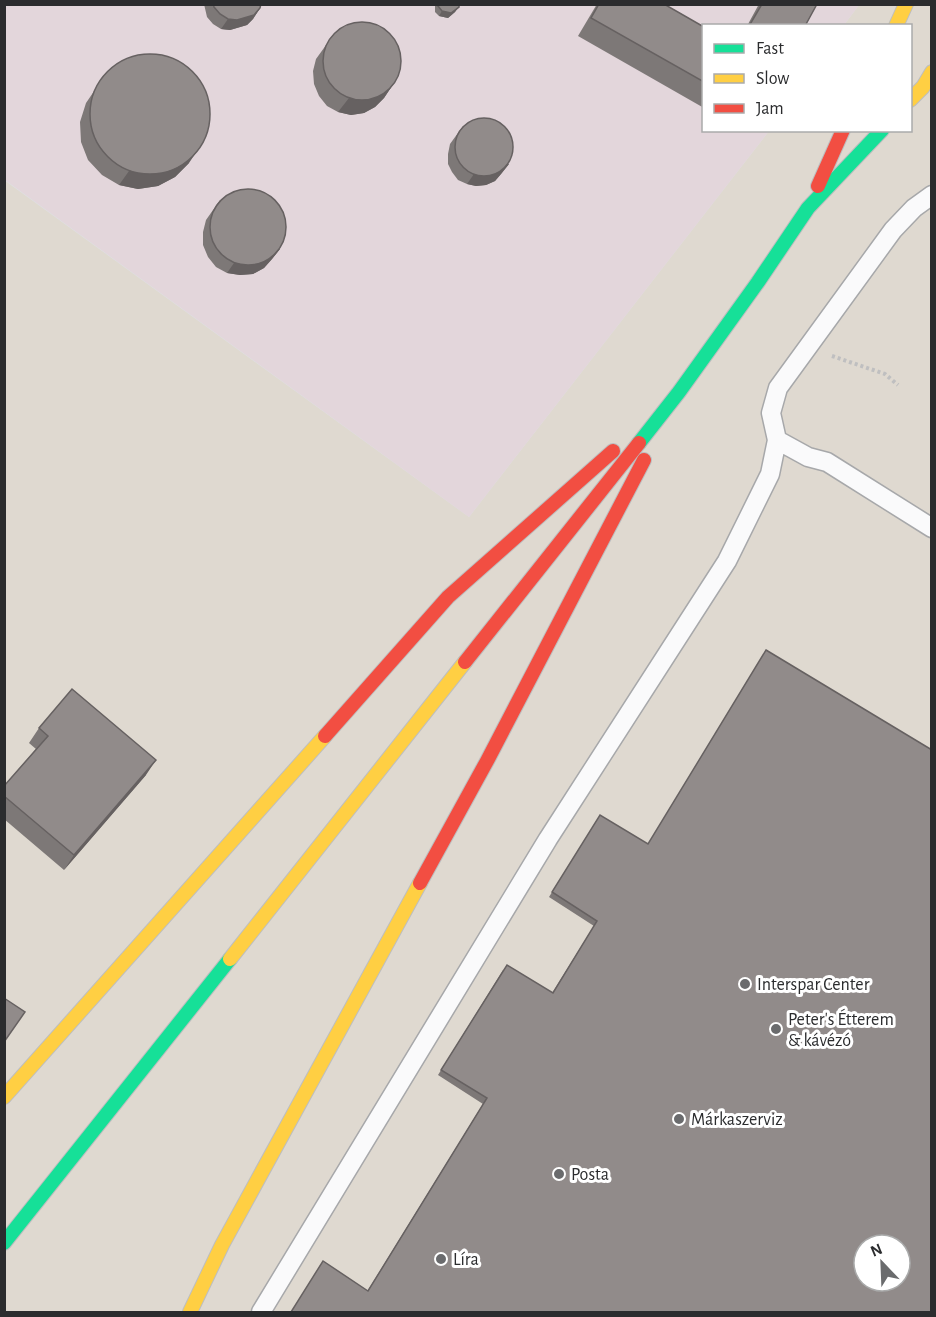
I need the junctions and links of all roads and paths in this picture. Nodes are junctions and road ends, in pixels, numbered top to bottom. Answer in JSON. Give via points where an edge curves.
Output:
{"nodes":[{"id":1,"x":906,"y":4,"type":"edge"},
{"id":2,"x":897,"y":24,"type":"edge"},
{"id":3,"x":932,"y":72,"type":"edge"},
{"id":4,"x":912,"y":98,"type":"edge"},
{"id":5,"x":842,"y":132,"type":"edge"},
{"id":6,"x":880,"y":132,"type":"edge"},
{"id":7,"x":932,"y":195,"type":"edge"},
{"id":8,"x":808,"y":208,"type":"junction"},
{"id":9,"x":808,"y":347,"type":"junction"},
{"id":10,"x":898,"y":386,"type":"dead end"},
{"id":11,"x":680,"y":392,"type":"junction"},
{"id":12,"x":777,"y":440,"type":"junction"},
{"id":13,"x":932,"y":528,"type":"edge"},
{"id":14,"x":4,"y":1097,"type":"edge"},
{"id":15,"x":4,"y":1243,"type":"edge"},
{"id":16,"x":190,"y":1312,"type":"edge"},
{"id":17,"x":261,"y":1312,"type":"edge"}],
"edges":[{"from":1,"to":2,"type":"main road"},
{"from":3,"to":4,"type":"main road"},
{"from":5,"to":8,"type":"main road"},
{"from":6,"to":8,"type":"main road"},
{"from":7,"to":9,"type":"lane","via":[[914,207],[893,231]]},
{"from":8,"to":11,"type":"main road"},
{"from":9,"to":10,"type":"path","via":[[885,374]]},
{"from":9,"to":12,"type":"lane","via":[[778,387],[771,413]]},
{"from":11,"to":14,"type":"main road","via":[[448,597]]},
{"from":11,"to":15,"type":"main road"},
{"from":11,"to":16,"type":"main road","via":[[487,761],[222,1245]]},
{"from":12,"to":13,"type":"lane","via":[[808,458],[827,462]]},
{"from":12,"to":17,"type":"lane","via":[[770,474],[726,561],[548,839]]}]}
